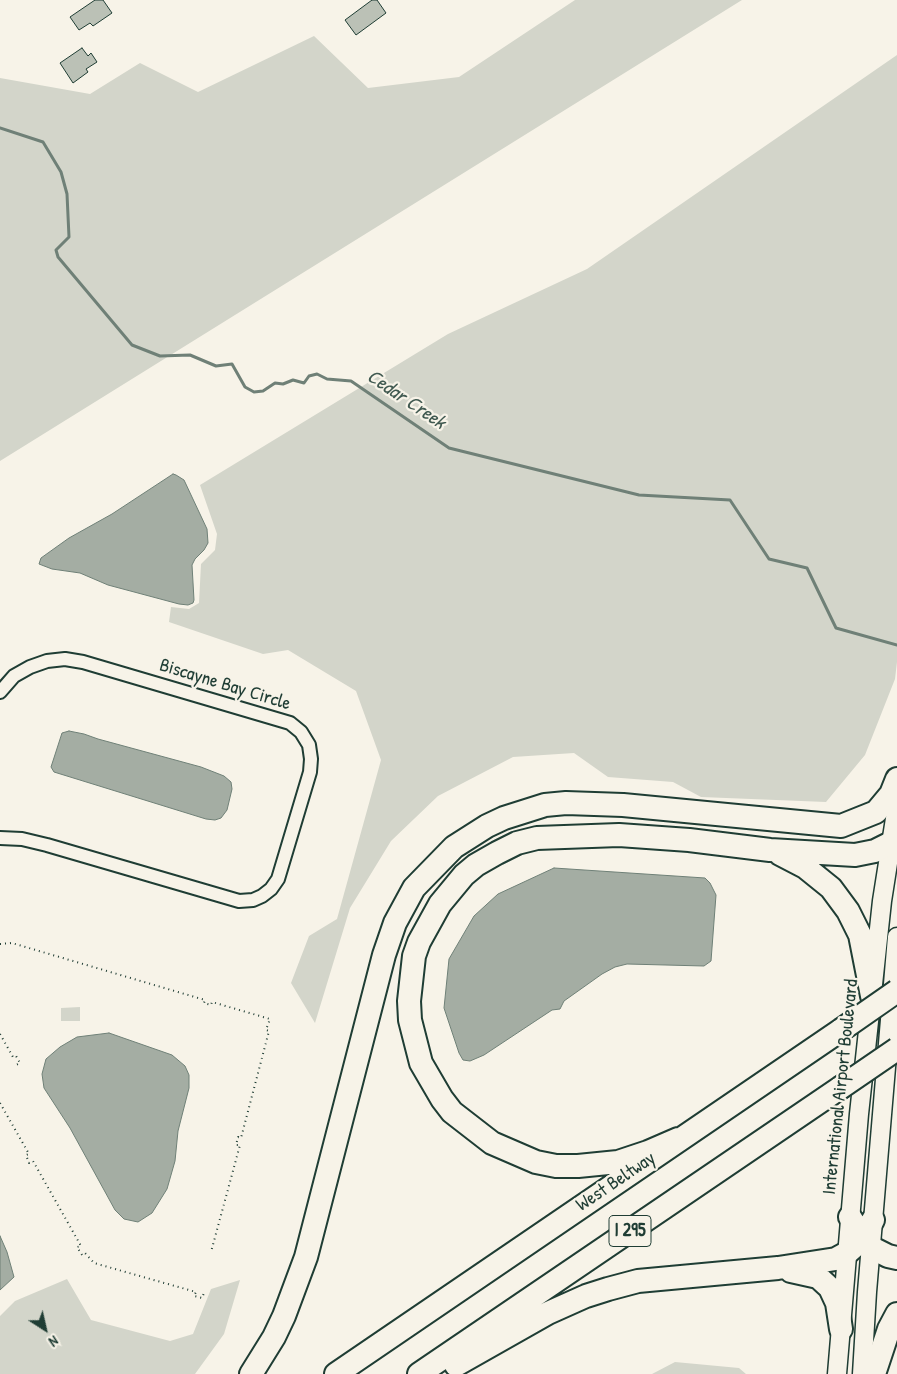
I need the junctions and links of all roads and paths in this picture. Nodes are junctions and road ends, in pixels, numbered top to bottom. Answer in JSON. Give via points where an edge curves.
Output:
{"nodes":[{"id":1,"x":0,"y":692,"type":"edge"},
{"id":2,"x":897,"y":779,"type":"edge"},
{"id":3,"x":897,"y":806,"type":"edge"},
{"id":4,"x":841,"y":826,"type":"junction"},
{"id":5,"x":0,"y":838,"type":"edge"},
{"id":6,"x":895,"y":844,"type":"edge"},
{"id":7,"x":770,"y":850,"type":"junction"},
{"id":8,"x":897,"y":937,"type":"edge"},
{"id":9,"x":0,"y":944,"type":"edge"},
{"id":10,"x":897,"y":991,"type":"edge"},
{"id":11,"x":872,"y":996,"type":"junction"},
{"id":12,"x":0,"y":1034,"type":"edge"},
{"id":13,"x":897,"y":1049,"type":"edge"},
{"id":14,"x":16,"y":1065,"type":"dead end"},
{"id":15,"x":0,"y":1103,"type":"edge"},
{"id":16,"x":678,"y":1139,"type":"junction"},
{"id":17,"x":850,"y":1217,"type":"joint"},
{"id":18,"x":863,"y":1240,"type":"junction"},
{"id":19,"x":211,"y":1252,"type":"dead end"},
{"id":20,"x":897,"y":1258,"type":"edge"},
{"id":21,"x":778,"y":1268,"type":"junction"},
{"id":22,"x":204,"y":1293,"type":"dead end"},
{"id":23,"x":897,"y":1314,"type":"edge"},
{"id":24,"x":841,"y":1329,"type":"junction"},
{"id":25,"x":251,"y":1374,"type":"edge"},
{"id":26,"x":336,"y":1374,"type":"edge"},
{"id":27,"x":419,"y":1374,"type":"edge"},
{"id":28,"x":440,"y":1374,"type":"edge"},
{"id":29,"x":837,"y":1374,"type":"edge"},
{"id":30,"x":862,"y":1374,"type":"edge"},
{"id":31,"x":874,"y":1374,"type":"edge"}],
"edges":[{"from":1,"to":5,"type":"street","name":"Biscayne Bay Circle","via":[[14,676],[30,667],[65,659],[84,662],[290,723],[301,732],[311,759],[278,879],[271,889],[253,900],[239,902],[47,845]]},
{"from":2,"to":4,"type":"highway","via":[[891,794],[876,812]]},
{"from":3,"to":6,"type":"main road","name":"International Airport Boulevard"},
{"from":4,"to":6,"type":"highway","via":[[881,834]]},
{"from":4,"to":25,"type":"highway","via":[[623,805],[566,803],[545,805],[504,818],[454,847],[440,860],[414,888],[395,923],[306,1257],[281,1323]]},
{"from":6,"to":7,"type":"highway","via":[[875,852],[854,855]]},
{"from":6,"to":11,"type":"main road","name":"International Airport Boulevard","via":[[882,901]]},
{"from":7,"to":11,"type":"highway","via":[[806,867],[831,888],[848,911],[860,935]]},
{"from":7,"to":16,"type":"highway","via":[[619,834],[537,838],[517,843],[464,875],[440,904],[414,956],[410,1020],[422,1062],[442,1099],[470,1128],[492,1143],[536,1162],[556,1166],[618,1162]]},
{"from":8,"to":18,"type":"main road"},
{"from":9,"to":19,"type":"path","via":[[12,943],[205,1000],[204,1003],[211,1005],[212,1002],[270,1020]]},
{"from":10,"to":16,"type":"highway","name":"West Beltway","number":"I 295","bridge":true},
{"from":11,"to":17,"type":"main road","name":"International Airport Boulevard"},
{"from":12,"to":14,"type":"path","via":[[20,1063]]},
{"from":13,"to":27,"type":"highway","number":"I 295","bridge":true},
{"from":15,"to":22,"type":"path","via":[[29,1154],[26,1156],[30,1163],[33,1161],[80,1246],[77,1248],[82,1255],[85,1253],[94,1263],[196,1292],[194,1296],[202,1298]]},
{"from":16,"to":26,"type":"highway","name":"West Beltway","number":"I 295"},
{"from":17,"to":18,"type":"highway"},
{"from":18,"to":20,"type":"highway"},
{"from":18,"to":21,"type":"highway","via":[[836,1259]]},
{"from":18,"to":24,"type":"main road"},
{"from":18,"to":30,"type":"main road"},
{"from":21,"to":24,"type":"highway","via":[[818,1277],[830,1288],[837,1303]]},
{"from":21,"to":28,"type":"highway","via":[[638,1281],[608,1289],[548,1313]]},
{"from":23,"to":31,"type":"highway"},
{"from":24,"to":29,"type":"main road"}]}
